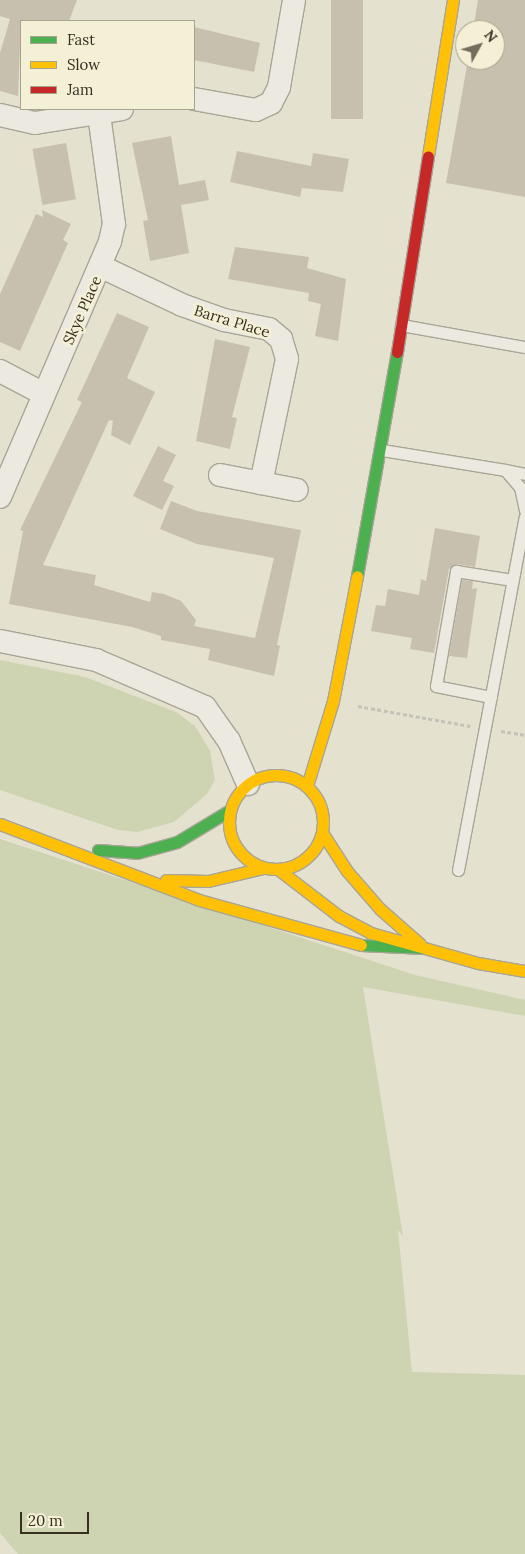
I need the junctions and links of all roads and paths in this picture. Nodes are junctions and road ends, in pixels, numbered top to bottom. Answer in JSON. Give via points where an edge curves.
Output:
{"nodes":[{"id":1,"x":294,"y":0,"type":"edge"},
{"id":2,"x":453,"y":0,"type":"edge"},
{"id":3,"x":195,"y":99,"type":"edge"},
{"id":4,"x":117,"y":110,"type":"edge"},
{"id":5,"x":99,"y":114,"type":"junction"},
{"id":6,"x":0,"y":115,"type":"edge"},
{"id":7,"x":102,"y":267,"type":"junction"},
{"id":8,"x":401,"y":325,"type":"junction"},
{"id":9,"x":525,"y":346,"type":"edge"},
{"id":10,"x":0,"y":371,"type":"edge"},
{"id":11,"x":44,"y":394,"type":"junction"},
{"id":12,"x":382,"y":450,"type":"junction"},
{"id":13,"x":504,"y":470,"type":"junction"},
{"id":14,"x":525,"y":474,"type":"edge"},
{"id":15,"x":220,"y":475,"type":"dead end"},
{"id":16,"x":262,"y":483,"type":"junction"},
{"id":17,"x":297,"y":490,"type":"dead end"},
{"id":18,"x":0,"y":497,"type":"edge"},
{"id":19,"x":525,"y":510,"type":"edge"},
{"id":20,"x":525,"y":516,"type":"edge"},
{"id":21,"x":512,"y":580,"type":"junction"},
{"id":22,"x":0,"y":640,"type":"edge"},
{"id":23,"x":491,"y":696,"type":"junction"},
{"id":24,"x":333,"y":701,"type":"junction"},
{"id":25,"x":485,"y":728,"type":"junction"},
{"id":26,"x":525,"y":735,"type":"edge"},
{"id":27,"x":248,"y":784,"type":"junction"},
{"id":28,"x":307,"y":786,"type":"junction"},
{"id":29,"x":230,"y":810,"type":"junction"},
{"id":30,"x":0,"y":824,"type":"edge"},
{"id":31,"x":323,"y":834,"type":"junction"},
{"id":32,"x":61,"y":846,"type":"junction"},
{"id":33,"x":263,"y":868,"type":"junction"},
{"id":34,"x":123,"y":869,"type":"junction"},
{"id":35,"x":279,"y":870,"type":"junction"},
{"id":36,"x":458,"y":870,"type":"dead end"},
{"id":37,"x":425,"y":948,"type":"junction"},
{"id":38,"x":525,"y":971,"type":"edge"}],
"edges":[{"from":1,"to":3,"type":"street","via":[[279,87],[271,103],[256,110]]},
{"from":2,"to":8,"type":"main road"},
{"from":4,"to":5,"type":"street"},
{"from":5,"to":6,"type":"street","via":[[35,123]]},
{"from":5,"to":7,"type":"street","name":"Skye Place","via":[[114,224]]},
{"from":7,"to":11,"type":"street","name":"Skye Place"},
{"from":7,"to":16,"type":"street","name":"Barra Place","via":[[182,305],[224,320],[269,329],[281,339],[287,359]]},
{"from":8,"to":9,"type":"lane"},
{"from":8,"to":12,"type":"main road"},
{"from":10,"to":11,"type":"street"},
{"from":11,"to":18,"type":"street","name":"Skye Place"},
{"from":12,"to":13,"type":"lane"},
{"from":12,"to":24,"type":"main road"},
{"from":13,"to":14,"type":"lane"},
{"from":13,"to":19,"type":"lane","via":[[520,487]]},
{"from":15,"to":16,"type":"street"},
{"from":16,"to":17,"type":"street"},
{"from":20,"to":21,"type":"lane"},
{"from":21,"to":23,"type":"lane"},
{"from":21,"to":23,"type":"lane","via":[[456,571],[436,686]]},
{"from":22,"to":27,"type":"street","via":[[96,660],[205,707],[229,742]]},
{"from":23,"to":25,"type":"lane"},
{"from":24,"to":25,"type":"path"},
{"from":24,"to":28,"type":"main road"},
{"from":25,"to":26,"type":"path"},
{"from":25,"to":36,"type":"lane"},
{"from":27,"to":28,"type":"main road","via":[[278,774]]},
{"from":27,"to":29,"type":"main road"},
{"from":28,"to":31,"type":"main road","via":[[322,808]]},
{"from":29,"to":32,"type":"main road","via":[[177,842],[137,853]]},
{"from":29,"to":33,"type":"main road","via":[[232,839],[239,852]]},
{"from":30,"to":32,"type":"main road"},
{"from":31,"to":35,"type":"main road","via":[[307,859]]},
{"from":31,"to":37,"type":"main road","via":[[347,871],[380,909]]},
{"from":32,"to":34,"type":"main road"},
{"from":33,"to":34,"type":"main road","via":[[208,881],[170,880]]},
{"from":33,"to":35,"type":"main road"},
{"from":34,"to":37,"type":"main road","via":[[199,900],[349,944]]},
{"from":35,"to":37,"type":"main road","via":[[352,923],[371,933]]},
{"from":37,"to":38,"type":"main road"}]}
